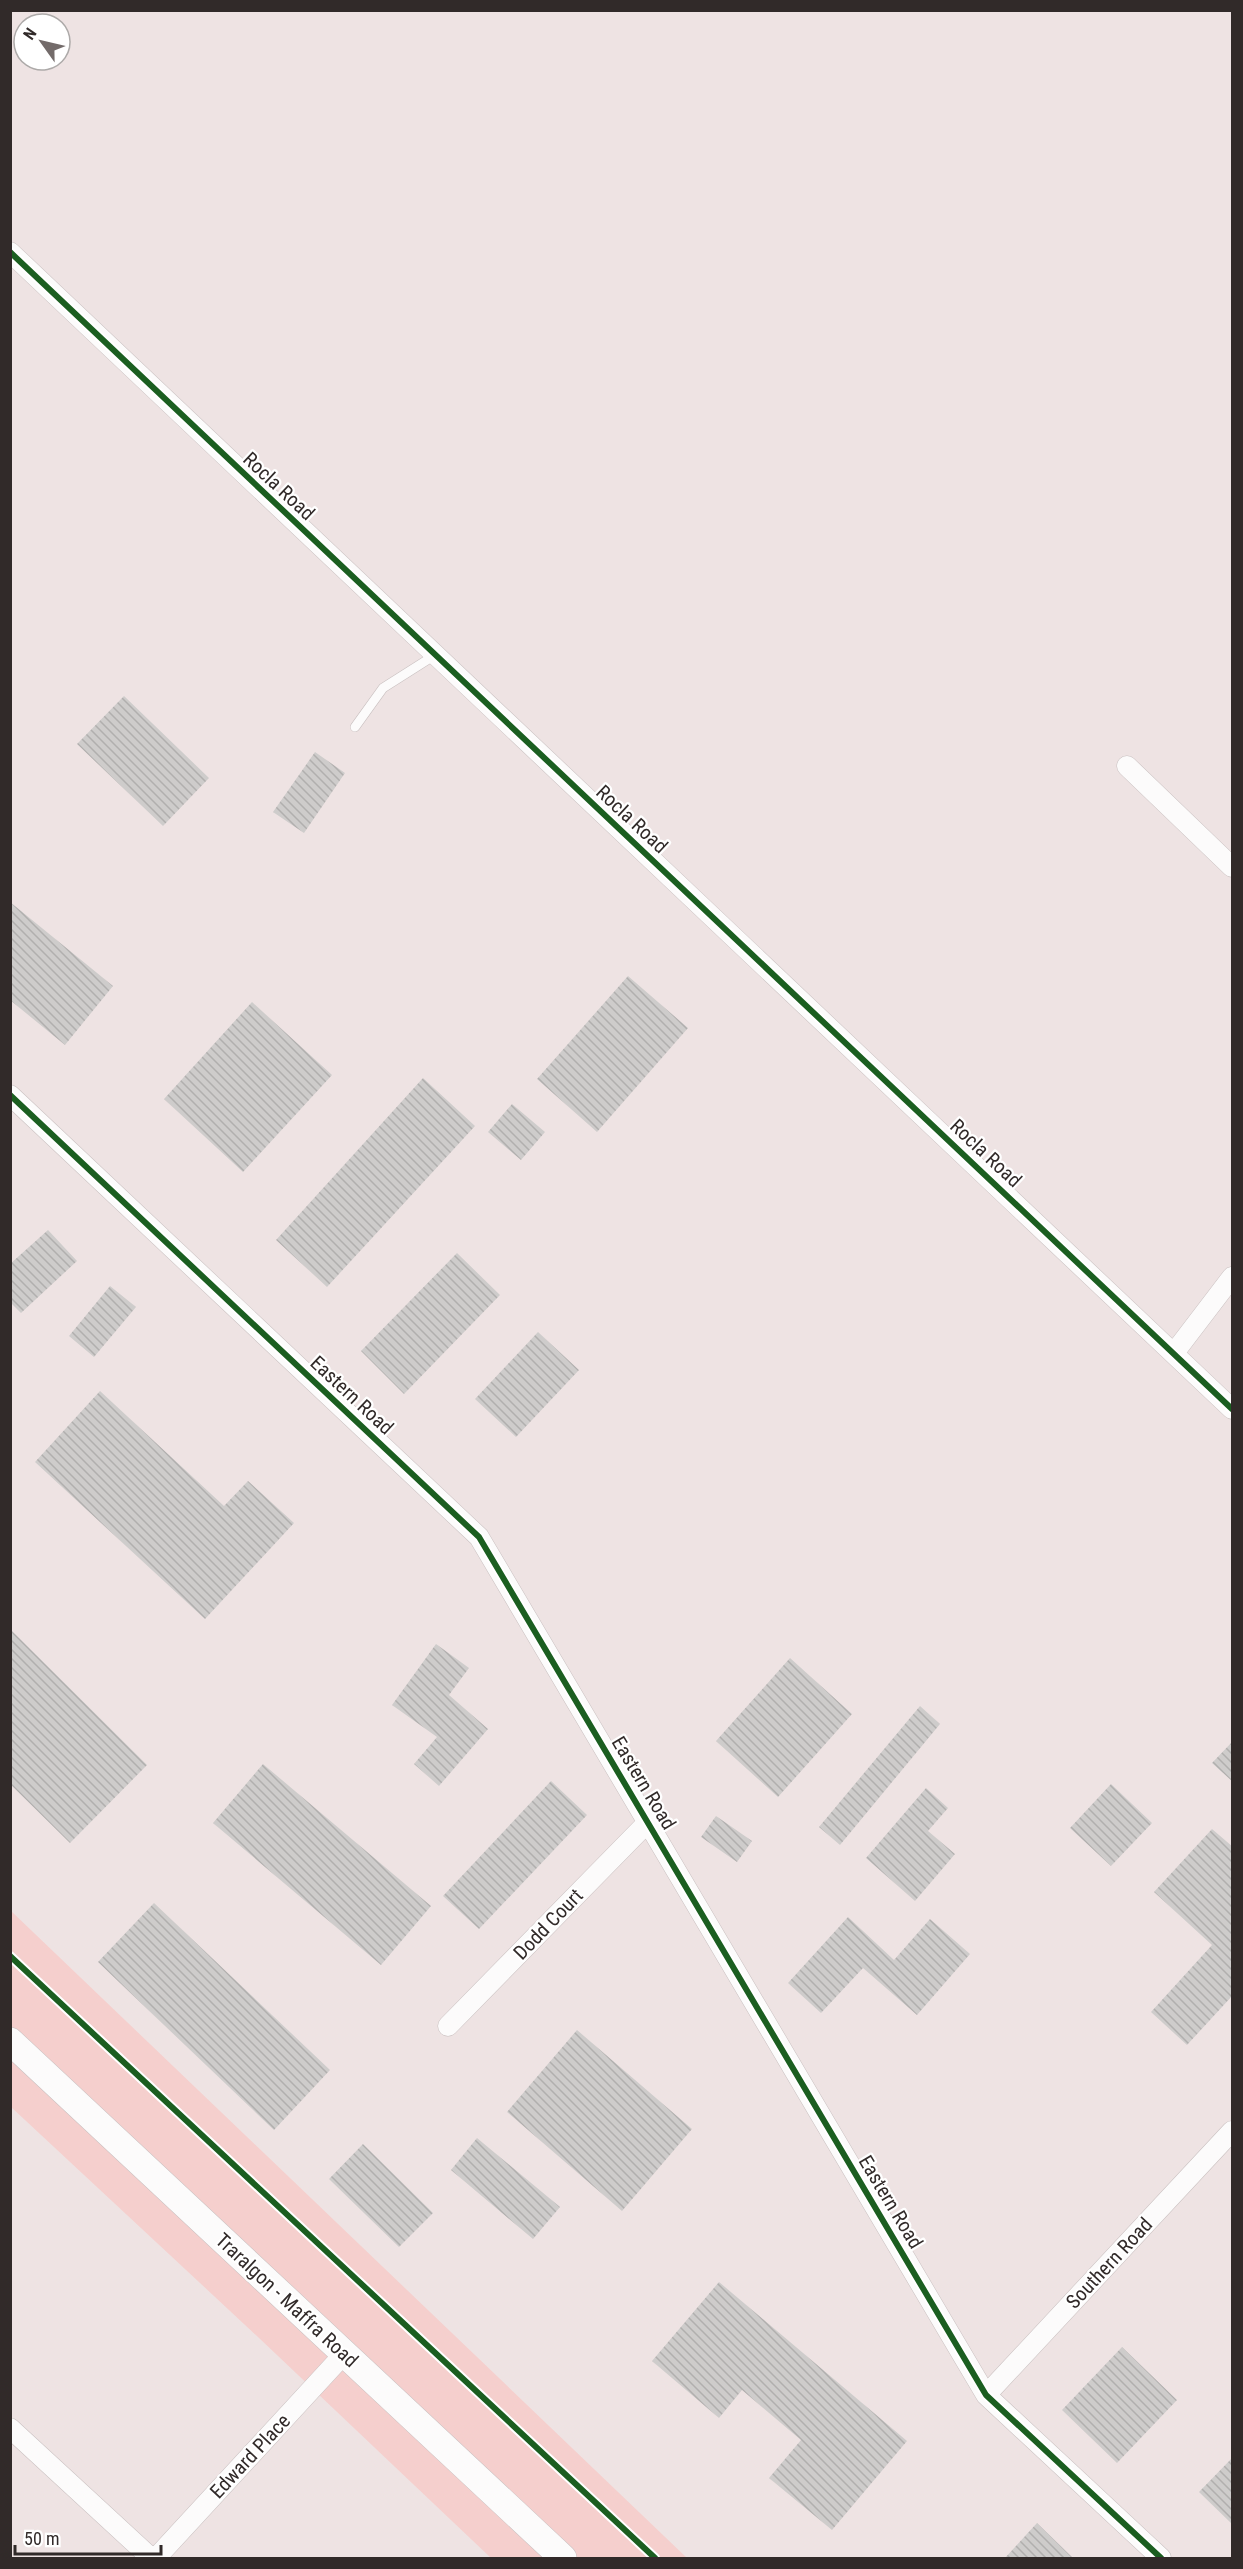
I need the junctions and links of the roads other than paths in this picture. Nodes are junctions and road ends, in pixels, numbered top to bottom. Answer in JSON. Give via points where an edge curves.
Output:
{"nodes":[{"id":1,"x":10,"y":252,"type":"edge"},
{"id":2,"x":435,"y":655,"type":"junction"},
{"id":3,"x":355,"y":727,"type":"dead end"},
{"id":4,"x":1127,"y":766,"type":"dead end"},
{"id":5,"x":1233,"y":867,"type":"edge"},
{"id":6,"x":10,"y":1095,"type":"edge"},
{"id":7,"x":1233,"y":1277,"type":"edge"},
{"id":8,"x":1174,"y":1353,"type":"junction"},
{"id":9,"x":1233,"y":1409,"type":"edge"},
{"id":10,"x":648,"y":1822,"type":"junction"},
{"id":11,"x":448,"y":2026,"type":"dead end"},
{"id":12,"x":10,"y":2041,"type":"edge"},
{"id":13,"x":1233,"y":2131,"type":"edge"},
{"id":14,"x":344,"y":2354,"type":"junction"},
{"id":15,"x":986,"y":2395,"type":"junction"},
{"id":16,"x":10,"y":2428,"type":"edge"},
{"id":17,"x":151,"y":2559,"type":"edge"},
{"id":18,"x":156,"y":2559,"type":"edge"},
{"id":19,"x":562,"y":2559,"type":"edge"},
{"id":20,"x":1161,"y":2559,"type":"edge"}],
"edges":[{"from":1,"to":2,"type":"street","name":"Rocla Road"},
{"from":2,"to":3,"type":"lane","via":[[383,688]]},
{"from":2,"to":8,"type":"street","name":"Rocla Road"},
{"from":4,"to":5,"type":"street"},
{"from":6,"to":10,"type":"street","name":"Eastern Road","via":[[478,1537]]},
{"from":7,"to":8,"type":"street"},
{"from":8,"to":9,"type":"street","name":"Rocla Road"},
{"from":10,"to":11,"type":"street","name":"Dodd Court"},
{"from":10,"to":15,"type":"street","name":"Eastern Road"},
{"from":12,"to":14,"type":"main road","name":"Traralgon - Maffra Road"},
{"from":13,"to":15,"type":"street","name":"Southern Road"},
{"from":14,"to":18,"type":"street","name":"Edward Place"},
{"from":14,"to":19,"type":"main road","name":"Traralgon - Maffra Road"},
{"from":15,"to":20,"type":"street","name":"Eastern Road"},
{"from":16,"to":17,"type":"street"}]}
